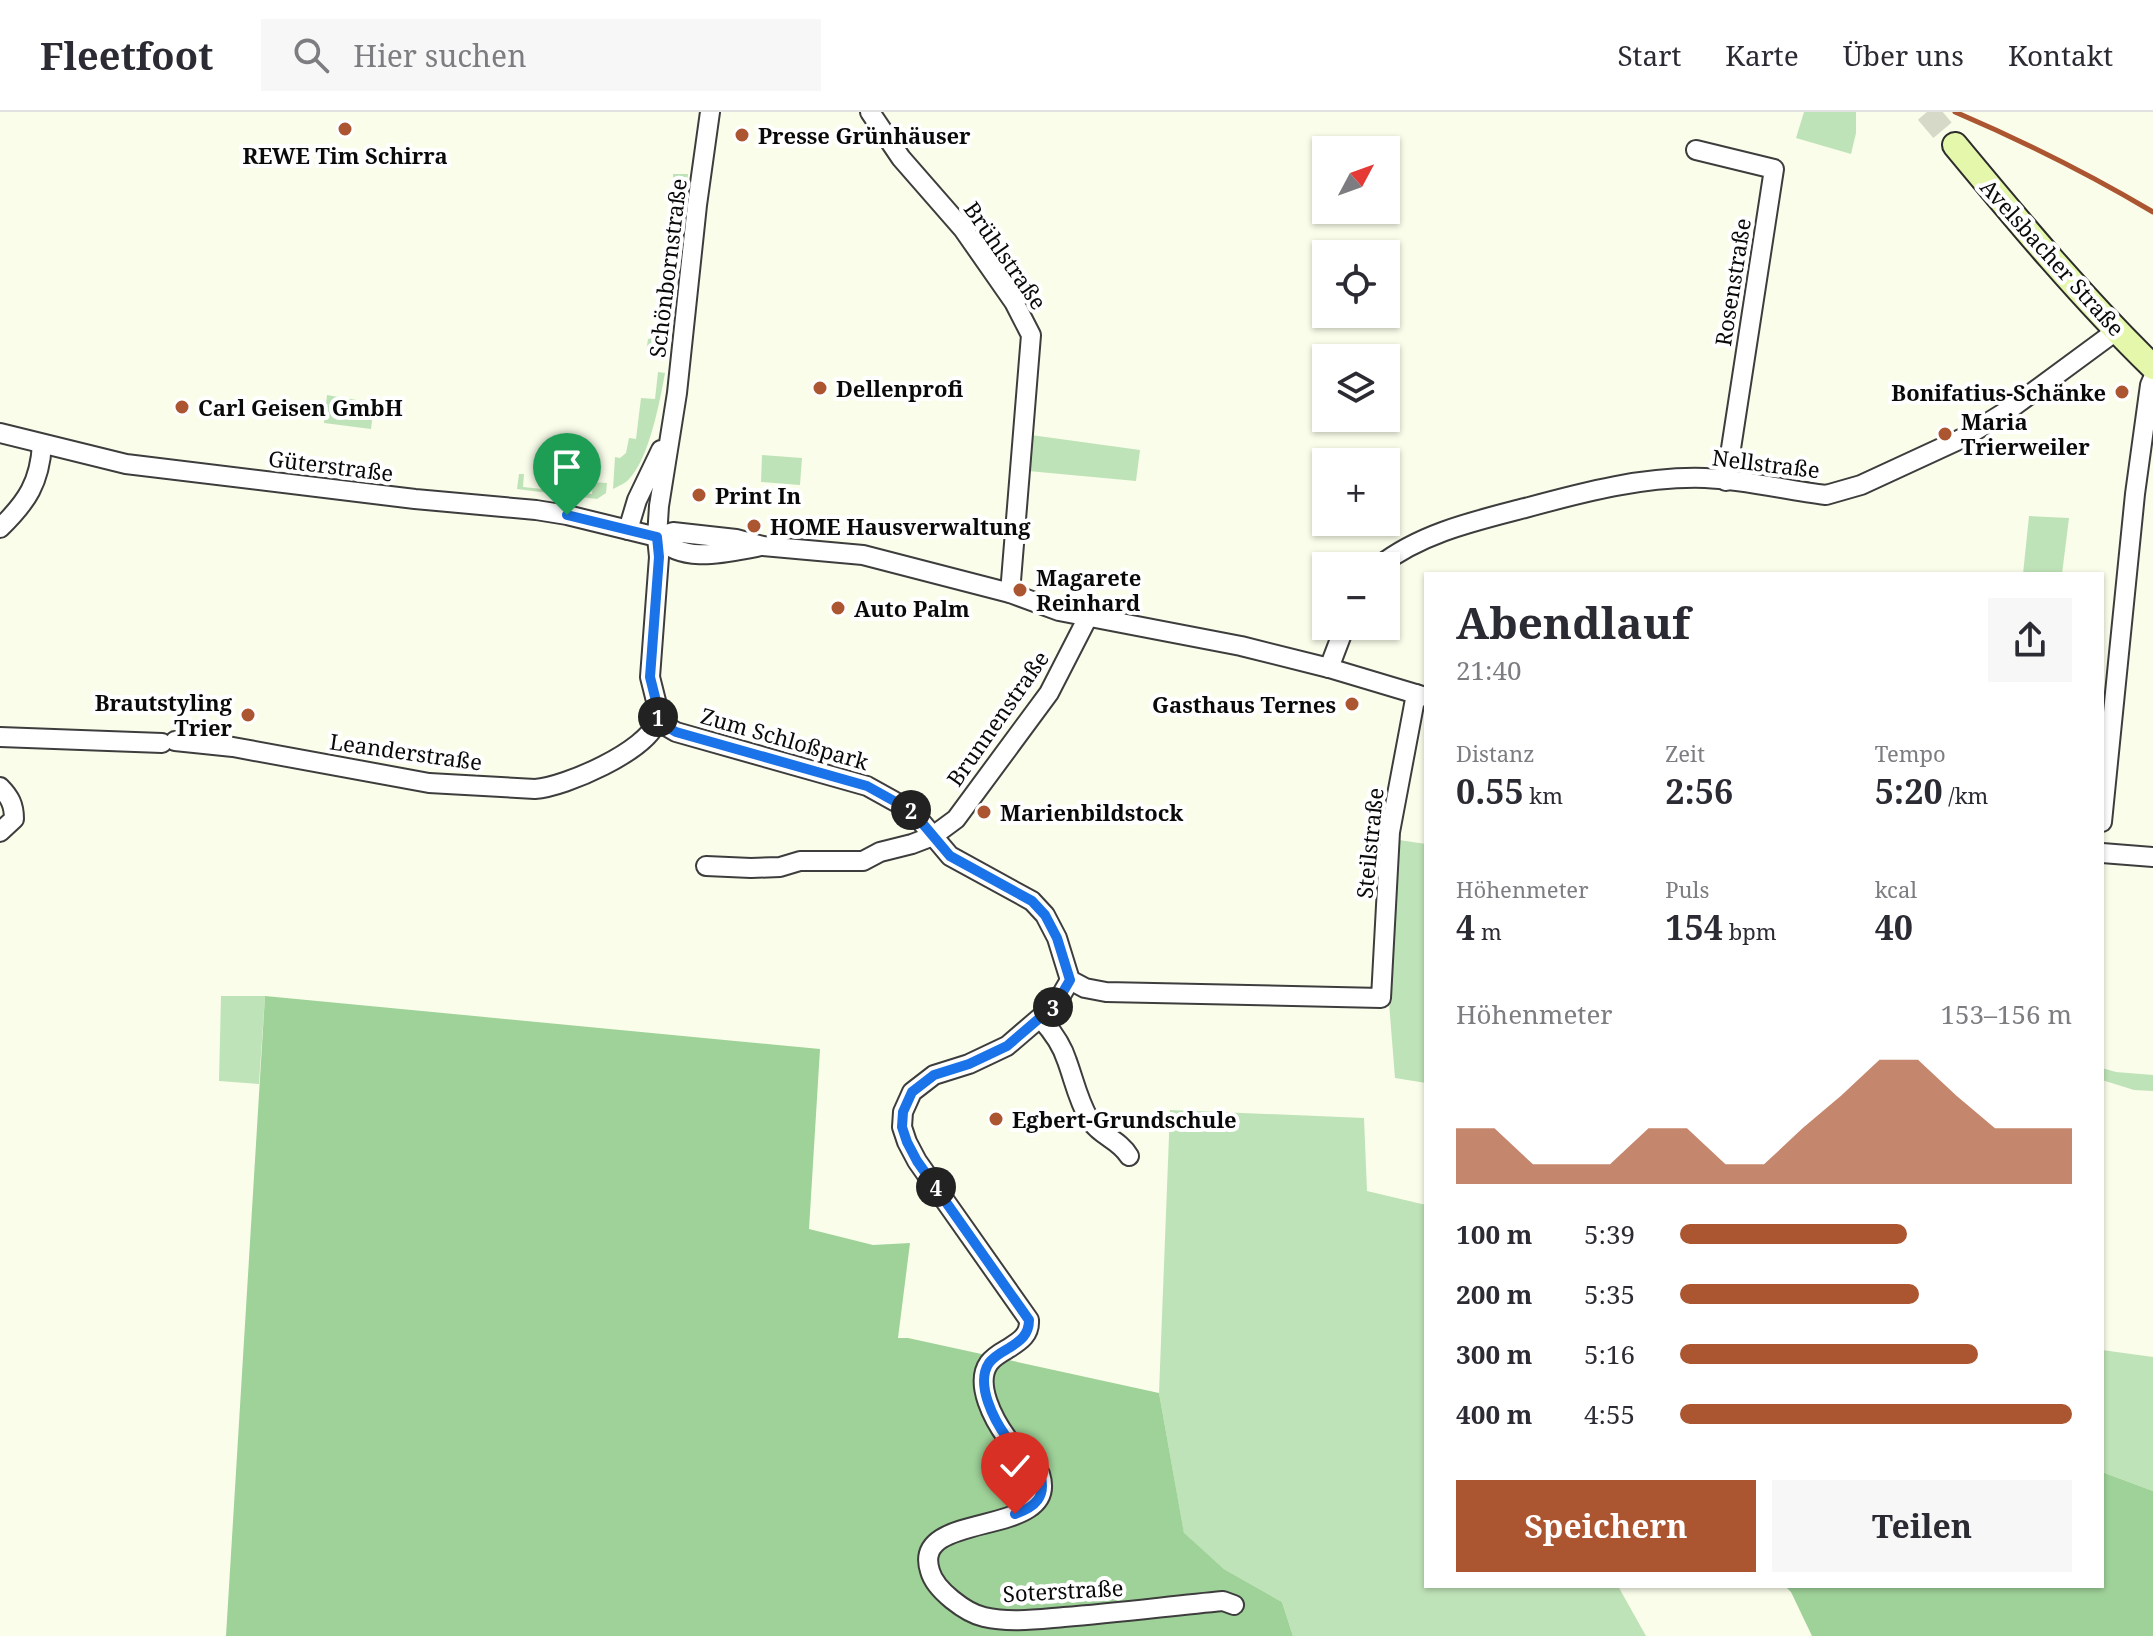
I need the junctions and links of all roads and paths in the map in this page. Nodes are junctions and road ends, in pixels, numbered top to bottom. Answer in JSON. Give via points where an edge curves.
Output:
{"nodes":[{"id":1,"x":710,"y":112,"type":"edge"},
{"id":2,"x":870,"y":112,"type":"edge"},
{"id":3,"x":1955,"y":145,"type":"tunnel mouth"},
{"id":4,"x":1696,"y":150,"type":"dead end"},
{"id":5,"x":2116,"y":331,"type":"junction"},
{"id":6,"x":2153,"y":367,"type":"edge"},
{"id":7,"x":2153,"y":378,"type":"edge"},
{"id":8,"x":671,"y":430,"type":"junction"},
{"id":9,"x":0,"y":433,"type":"edge"},
{"id":10,"x":42,"y":444,"type":"junction"},
{"id":11,"x":1726,"y":481,"type":"junction"},
{"id":12,"x":0,"y":528,"type":"edge"},
{"id":13,"x":628,"y":530,"type":"junction"},
{"id":14,"x":657,"y":537,"type":"junction"},
{"id":15,"x":1400,"y":552,"type":"edge"},
{"id":16,"x":1010,"y":593,"type":"junction"},
{"id":17,"x":1088,"y":617,"type":"junction"},
{"id":18,"x":1340,"y":640,"type":"edge"},
{"id":19,"x":1329,"y":668,"type":"junction"},
{"id":20,"x":1421,"y":696,"type":"edge"},
{"id":21,"x":657,"y":721,"type":"junction"},
{"id":22,"x":0,"y":737,"type":"edge"},
{"id":23,"x":0,"y":787,"type":"edge"},
{"id":24,"x":2104,"y":802,"type":"edge"},
{"id":25,"x":0,"y":832,"type":"edge"},
{"id":26,"x":933,"y":836,"type":"junction"},
{"id":27,"x":2104,"y":853,"type":"edge"},
{"id":28,"x":2153,"y":857,"type":"edge"},
{"id":29,"x":706,"y":866,"type":"dead end"},
{"id":30,"x":1070,"y":980,"type":"junction"},
{"id":31,"x":1041,"y":1019,"type":"junction"},
{"id":32,"x":1129,"y":1156,"type":"dead end"},
{"id":33,"x":1234,"y":1605,"type":"dead end"}],
"edges":[{"from":1,"to":8,"type":"street","name":"Schönbornstraße"},
{"from":2,"to":16,"type":"street","name":"Brühlstraße","via":[[901,158],[963,229],[1031,335]]},
{"from":3,"to":5,"type":"main road","name":"Avelsbacher Straße"},
{"from":4,"to":11,"type":"street","name":"Rosenstraße","via":[[1774,169]]},
{"from":5,"to":6,"type":"main road","name":"Avelsbacher Straße"},
{"from":5,"to":11,"type":"street","name":"Nellstraße","via":[[2000,417],[1861,485],[1826,495]]},
{"from":7,"to":24,"type":"street","via":[[2135,494]]},
{"from":8,"to":13,"type":"street","name":"Schönbornstraße"},
{"from":8,"to":14,"type":"street","name":"Schönbornstraße"},
{"from":9,"to":10,"type":"street","name":"Güterstraße"},
{"from":10,"to":12,"type":"street","via":[[35,483],[23,505]]},
{"from":10,"to":13,"type":"street","name":"Güterstraße","via":[[126,464],[536,510]]},
{"from":11,"to":15,"type":"street","name":"Nellstraße","via":[[1639,482],[1563,498],[1427,537]]},
{"from":13,"to":14,"type":"street","name":"Güterstraße"},
{"from":14,"to":16,"type":"street","name":"Güterstraße","via":[[683,533],[863,555]]},
{"from":14,"to":21,"type":"street","via":[[650,677]]},
{"from":16,"to":17,"type":"street","name":"Güterstraße"},
{"from":17,"to":19,"type":"street","name":"Güterstraße"},
{"from":17,"to":26,"type":"street","name":"Brunnenstraße","via":[[1049,693],[956,819]]},
{"from":18,"to":19,"type":"street"},
{"from":19,"to":20,"type":"street","name":"Güterstraße"},
{"from":20,"to":30,"type":"street","name":"Steilstraße","via":[[1390,832],[1381,998],[1106,992]]},
{"from":21,"to":22,"type":"street","name":"Leanderstraße","via":[[648,736],[584,776],[535,789],[429,783],[233,747]]},
{"from":21,"to":26,"type":"street","name":"Zum Schloßpark","via":[[676,732],[867,786],[912,811]]},
{"from":23,"to":25,"type":"street","via":[[10,797],[14,819]]},
{"from":26,"to":29,"type":"street","via":[[863,861]]},
{"from":26,"to":30,"type":"street","name":"Zum Schloßpark","via":[[950,856],[1032,901],[1057,938]]},
{"from":27,"to":28,"type":"street"},
{"from":30,"to":31,"type":"street","name":"Soterstraße"},
{"from":31,"to":32,"type":"street","via":[[1062,1049],[1090,1120]]},
{"from":31,"to":33,"type":"street","name":"Soterstraße","via":[[992,1054],[928,1078],[912,1092],[903,1112],[903,1135],[917,1161],[1029,1320],[1020,1341],[988,1365],[984,1388],[999,1426],[1043,1482],[1034,1506],[933,1544],[927,1557],[930,1573],[949,1597],[983,1617],[1015,1620],[1223,1601]]}]}
